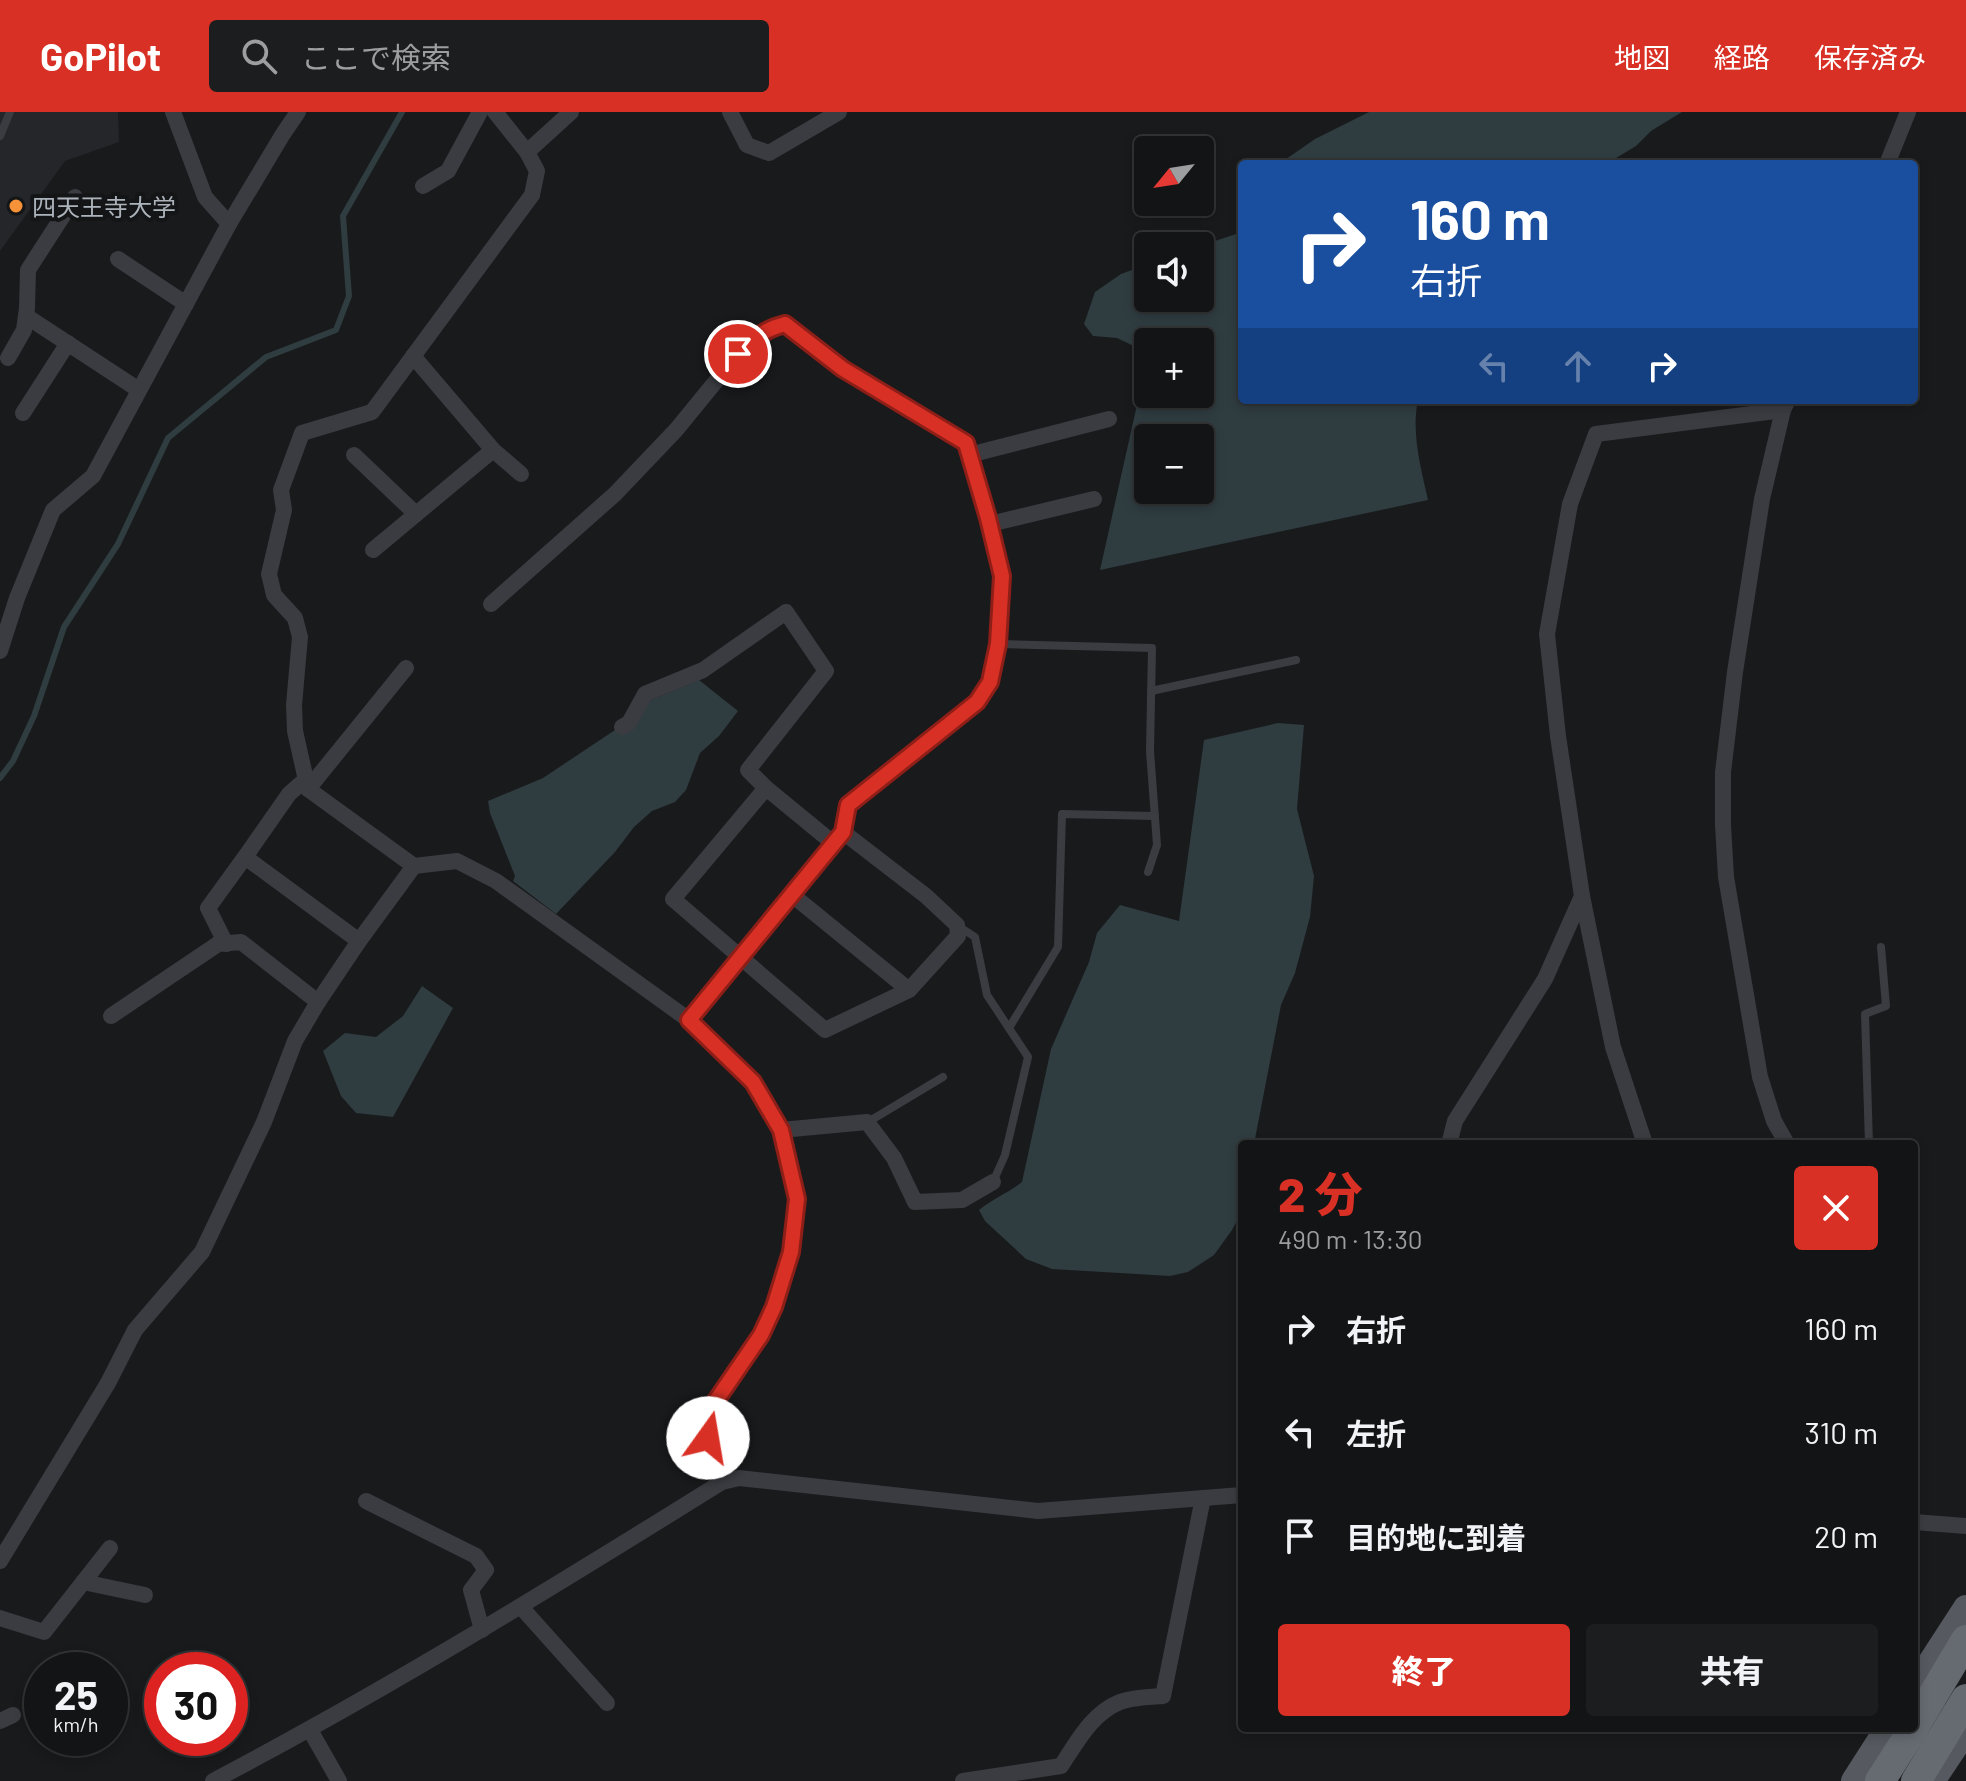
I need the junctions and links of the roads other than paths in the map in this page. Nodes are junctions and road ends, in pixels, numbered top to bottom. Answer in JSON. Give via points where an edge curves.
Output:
{"nodes":[{"id":1,"x":10,"y":112,"type":"edge"},
{"id":2,"x":173,"y":112,"type":"edge"},
{"id":3,"x":298,"y":112,"type":"edge"},
{"id":4,"x":480,"y":112,"type":"edge"},
{"id":5,"x":495,"y":112,"type":"edge"},
{"id":6,"x":571,"y":112,"type":"edge"},
{"id":7,"x":730,"y":112,"type":"edge"},
{"id":8,"x":839,"y":112,"type":"edge"},
{"id":9,"x":1908,"y":112,"type":"edge"},
{"id":10,"x":0,"y":136,"type":"edge"},
{"id":11,"x":527,"y":152,"type":"junction"},
{"id":12,"x":1889,"y":160,"type":"edge"},
{"id":13,"x":423,"y":186,"type":"dead end"},
{"id":14,"x":75,"y":197,"type":"dead end"},
{"id":15,"x":229,"y":224,"type":"junction"},
{"id":16,"x":118,"y":259,"type":"dead end"},
{"id":17,"x":186,"y":304,"type":"junction"},
{"id":18,"x":26,"y":316,"type":"junction"},
{"id":19,"x":68,"y":343,"type":"junction"},
{"id":20,"x":413,"y":356,"type":"junction"},
{"id":21,"x":8,"y":358,"type":"dead end"},
{"id":22,"x":139,"y":390,"type":"junction"},
{"id":23,"x":1785,"y":405,"type":"edge"},
{"id":24,"x":23,"y":413,"type":"dead end"},
{"id":25,"x":1109,"y":419,"type":"dead end"},
{"id":26,"x":493,"y":450,"type":"junction"},
{"id":27,"x":354,"y":455,"type":"dead end"},
{"id":28,"x":969,"y":455,"type":"junction"},
{"id":29,"x":521,"y":474,"type":"dead end"},
{"id":30,"x":1094,"y":499,"type":"dead end"},
{"id":31,"x":416,"y":514,"type":"junction"},
{"id":32,"x":990,"y":524,"type":"junction"},
{"id":33,"x":373,"y":550,"type":"dead end"},
{"id":34,"x":491,"y":604,"type":"dead end"},
{"id":35,"x":998,"y":644,"type":"junction"},
{"id":36,"x":0,"y":651,"type":"edge"},
{"id":37,"x":1296,"y":660,"type":"dead end"},
{"id":38,"x":406,"y":668,"type":"dead end"},
{"id":39,"x":1151,"y":691,"type":"junction"},
{"id":40,"x":622,"y":727,"type":"dead end"},
{"id":41,"x":307,"y":784,"type":"junction"},
{"id":42,"x":766,"y":788,"type":"junction"},
{"id":43,"x":1155,"y":816,"type":"junction"},
{"id":44,"x":838,"y":837,"type":"junction"},
{"id":45,"x":245,"y":857,"type":"junction"},
{"id":46,"x":414,"y":866,"type":"junction"},
{"id":47,"x":1148,"y":872,"type":"dead end"},
{"id":48,"x":791,"y":894,"type":"junction"},
{"id":49,"x":1582,"y":896,"type":"junction"},
{"id":50,"x":957,"y":925,"type":"junction"},
{"id":51,"x":359,"y":941,"type":"junction"},
{"id":52,"x":226,"y":944,"type":"junction"},
{"id":53,"x":1881,"y":947,"type":"dead end"},
{"id":54,"x":739,"y":957,"type":"junction"},
{"id":55,"x":909,"y":990,"type":"junction"},
{"id":56,"x":318,"y":1002,"type":"junction"},
{"id":57,"x":111,"y":1016,"type":"dead end"},
{"id":58,"x":689,"y":1020,"type":"junction"},
{"id":59,"x":1009,"y":1028,"type":"junction"},
{"id":60,"x":943,"y":1077,"type":"dead end"},
{"id":61,"x":867,"y":1122,"type":"junction"},
{"id":62,"x":781,"y":1130,"type":"junction"},
{"id":63,"x":1450,"y":1140,"type":"edge"},
{"id":64,"x":1644,"y":1140,"type":"edge"},
{"id":65,"x":1785,"y":1140,"type":"edge"},
{"id":66,"x":1869,"y":1140,"type":"edge"},
{"id":67,"x":993,"y":1182,"type":"joint"},
{"id":68,"x":722,"y":1482,"type":"junction"},
{"id":69,"x":1238,"y":1495,"type":"edge"},
{"id":70,"x":1203,"y":1498,"type":"junction"},
{"id":71,"x":366,"y":1501,"type":"dead end"},
{"id":72,"x":1918,"y":1522,"type":"edge"},
{"id":73,"x":1966,"y":1526,"type":"edge"},
{"id":74,"x":110,"y":1548,"type":"dead end"},
{"id":75,"x":0,"y":1561,"type":"edge"},
{"id":76,"x":83,"y":1582,"type":"junction"},
{"id":77,"x":145,"y":1595,"type":"dead end"},
{"id":78,"x":521,"y":1607,"type":"junction"},
{"id":79,"x":1966,"y":1608,"type":"edge"},
{"id":80,"x":0,"y":1618,"type":"edge"},
{"id":81,"x":482,"y":1630,"type":"junction"},
{"id":82,"x":1966,"y":1640,"type":"edge"},
{"id":83,"x":1918,"y":1682,"type":"edge"},
{"id":84,"x":1966,"y":1699,"type":"edge"},
{"id":85,"x":607,"y":1703,"type":"dead end"},
{"id":86,"x":1918,"y":1721,"type":"edge"},
{"id":87,"x":310,"y":1730,"type":"junction"},
{"id":88,"x":1966,"y":1730,"type":"edge"},
{"id":89,"x":1885,"y":1732,"type":"edge"},
{"id":90,"x":1911,"y":1732,"type":"edge"},
{"id":91,"x":213,"y":1781,"type":"edge"},
{"id":92,"x":339,"y":1781,"type":"edge"},
{"id":93,"x":963,"y":1781,"type":"edge"},
{"id":94,"x":1854,"y":1781,"type":"edge"},
{"id":95,"x":1880,"y":1781,"type":"edge"},
{"id":96,"x":1916,"y":1781,"type":"edge"},
{"id":97,"x":1932,"y":1781,"type":"edge"}],
"edges":[{"from":1,"to":10,"type":"lane"},
{"from":2,"to":15,"type":"street","via":[[205,197]]},
{"from":3,"to":15,"type":"street"},
{"from":4,"to":13,"type":"street","via":[[448,171]]},
{"from":5,"to":11,"type":"street"},
{"from":6,"to":11,"type":"street"},
{"from":7,"to":8,"type":"street","via":[[747,145],[769,153]]},
{"from":9,"to":12,"type":"street"},
{"from":11,"to":20,"type":"street","via":[[537,171],[532,195]]},
{"from":14,"to":18,"type":"street","via":[[28,270]]},
{"from":15,"to":17,"type":"street"},
{"from":16,"to":17,"type":"street"},
{"from":17,"to":22,"type":"street"},
{"from":18,"to":19,"type":"street"},
{"from":18,"to":21,"type":"street"},
{"from":19,"to":22,"type":"street"},
{"from":19,"to":24,"type":"street"},
{"from":20,"to":26,"type":"street"},
{"from":20,"to":41,"type":"street","via":[[372,412],[302,433],[281,490],[284,510],[269,574],[274,595],[295,618],[300,637],[295,731]]},
{"from":22,"to":36,"type":"street","via":[[93,476],[53,510]]},
{"from":23,"to":49,"type":"street","via":[[1596,434],[1570,504],[1547,634]]},
{"from":23,"to":65,"type":"street","via":[[1762,499],[1723,772],[1726,877],[1760,1077]]},
{"from":25,"to":28,"type":"street"},
{"from":26,"to":29,"type":"street"},
{"from":26,"to":31,"type":"street"},
{"from":27,"to":31,"type":"street"},
{"from":28,"to":32,"type":"street"},
{"from":28,"to":34,"type":"street","via":[[966,443],[843,369],[785,324],[770,328],[748,342],[615,494]]},
{"from":30,"to":32,"type":"street"},
{"from":31,"to":33,"type":"street"},
{"from":32,"to":35,"type":"street","via":[[1002,576]]},
{"from":35,"to":39,"type":"lane","via":[[1152,648]]},
{"from":35,"to":44,"type":"street","via":[[990,682],[977,702],[848,805]]},
{"from":37,"to":39,"type":"lane"},
{"from":38,"to":41,"type":"street"},
{"from":39,"to":43,"type":"lane"},
{"from":40,"to":42,"type":"street","via":[[645,694],[703,670],[786,612],[826,671],[748,770]]},
{"from":41,"to":45,"type":"street","via":[[289,794]]},
{"from":41,"to":46,"type":"street"},
{"from":42,"to":44,"type":"street"},
{"from":42,"to":54,"type":"street","via":[[673,899]]},
{"from":43,"to":47,"type":"lane","via":[[1157,845]]},
{"from":43,"to":59,"type":"lane","via":[[1062,814],[1058,947]]},
{"from":44,"to":48,"type":"street"},
{"from":44,"to":50,"type":"street","via":[[926,896]]},
{"from":45,"to":51,"type":"street"},
{"from":45,"to":52,"type":"street","via":[[208,908]]},
{"from":46,"to":51,"type":"street"},
{"from":46,"to":58,"type":"street","via":[[457,861],[496,881]]},
{"from":48,"to":54,"type":"street"},
{"from":48,"to":55,"type":"street"},
{"from":49,"to":63,"type":"street","via":[[1545,979],[1455,1121]]},
{"from":49,"to":64,"type":"street","via":[[1613,1047]]},
{"from":50,"to":55,"type":"street","via":[[958,936]]},
{"from":50,"to":59,"type":"lane","via":[[975,937],[987,995]]},
{"from":51,"to":56,"type":"street"},
{"from":52,"to":56,"type":"street","via":[[241,942]]},
{"from":52,"to":57,"type":"street","via":[[218,944]]},
{"from":53,"to":66,"type":"lane","via":[[1886,1006],[1865,1014]]},
{"from":54,"to":55,"type":"street","via":[[825,1030]]},
{"from":54,"to":58,"type":"street"},
{"from":56,"to":75,"type":"street","via":[[295,1041],[264,1122],[202,1252],[135,1330]]},
{"from":58,"to":62,"type":"street","via":[[753,1082]]},
{"from":59,"to":67,"type":"lane","via":[[1028,1057],[1005,1155]]},
{"from":60,"to":61,"type":"lane"},
{"from":61,"to":62,"type":"street"},
{"from":61,"to":67,"type":"street","via":[[894,1158],[915,1202],[962,1200]]},
{"from":62,"to":68,"type":"street","via":[[797,1199],[791,1252],[761,1335],[709,1411],[708,1438]]},
{"from":68,"to":70,"type":"street","via":[[739,1478],[1038,1511]]},
{"from":68,"to":78,"type":"street"},
{"from":69,"to":70,"type":"street"},
{"from":70,"to":93,"type":"street","via":[[1163,1696],[1104,1709],[1061,1766]]},
{"from":71,"to":81,"type":"street","via":[[476,1556],[486,1570],[471,1590]]},
{"from":72,"to":73,"type":"street"},
{"from":74,"to":76,"type":"street"},
{"from":76,"to":77,"type":"street"},
{"from":76,"to":80,"type":"street","via":[[44,1632]]},
{"from":78,"to":81,"type":"street"},
{"from":78,"to":85,"type":"street"},
{"from":79,"to":83,"type":"main road"},
{"from":81,"to":87,"type":"street"},
{"from":82,"to":86,"type":"highway"},
{"from":84,"to":96,"type":"highway"},
{"from":87,"to":91,"type":"street"},
{"from":87,"to":92,"type":"street"},
{"from":88,"to":97,"type":"main road"},
{"from":89,"to":94,"type":"main road"},
{"from":90,"to":95,"type":"highway"}]}
